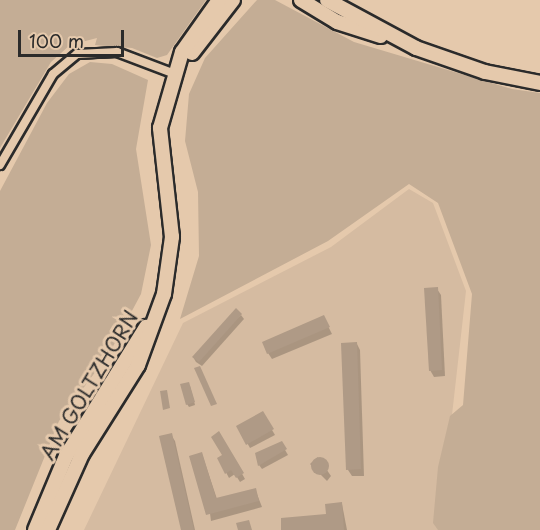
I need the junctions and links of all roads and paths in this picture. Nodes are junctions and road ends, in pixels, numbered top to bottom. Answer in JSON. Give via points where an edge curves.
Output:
{"nodes":[{"id":1,"x":219,"y":0,"type":"edge"},
{"id":2,"x":233,"y":0,"type":"edge"},
{"id":3,"x":301,"y":0,"type":"edge"},
{"id":4,"x":327,"y":0,"type":"edge"},
{"id":5,"x":392,"y":38,"type":"junction"},
{"id":6,"x":175,"y":74,"type":"junction"},
{"id":7,"x":540,"y":82,"type":"edge"},
{"id":8,"x":0,"y":165,"type":"edge"},
{"id":9,"x":164,"y":294,"type":"junction"},
{"id":10,"x":35,"y":530,"type":"edge"},
{"id":11,"x":48,"y":530,"type":"edge"}],
"edges":[{"from":1,"to":6,"type":"main road","name":"AM GOLTZHORN","via":[[182,52]]},
{"from":2,"to":6,"type":"main road","name":"AM GOLTZHORN"},
{"from":3,"to":5,"type":"main road","via":[[363,33]]},
{"from":4,"to":5,"type":"main road"},
{"from":5,"to":7,"type":"main road","via":[[485,72]]},
{"from":6,"to":8,"type":"street","via":[[117,52],[77,54],[53,74]]},
{"from":6,"to":9,"type":"main road","name":"AM GOLTZHORN","via":[[160,135],[172,237]]},
{"from":9,"to":10,"type":"main road","name":"AM GOLTZHORN","via":[[66,456]]},
{"from":9,"to":11,"type":"main road","name":"AM GOLTZHORN","via":[[138,365],[82,454]]}]}
